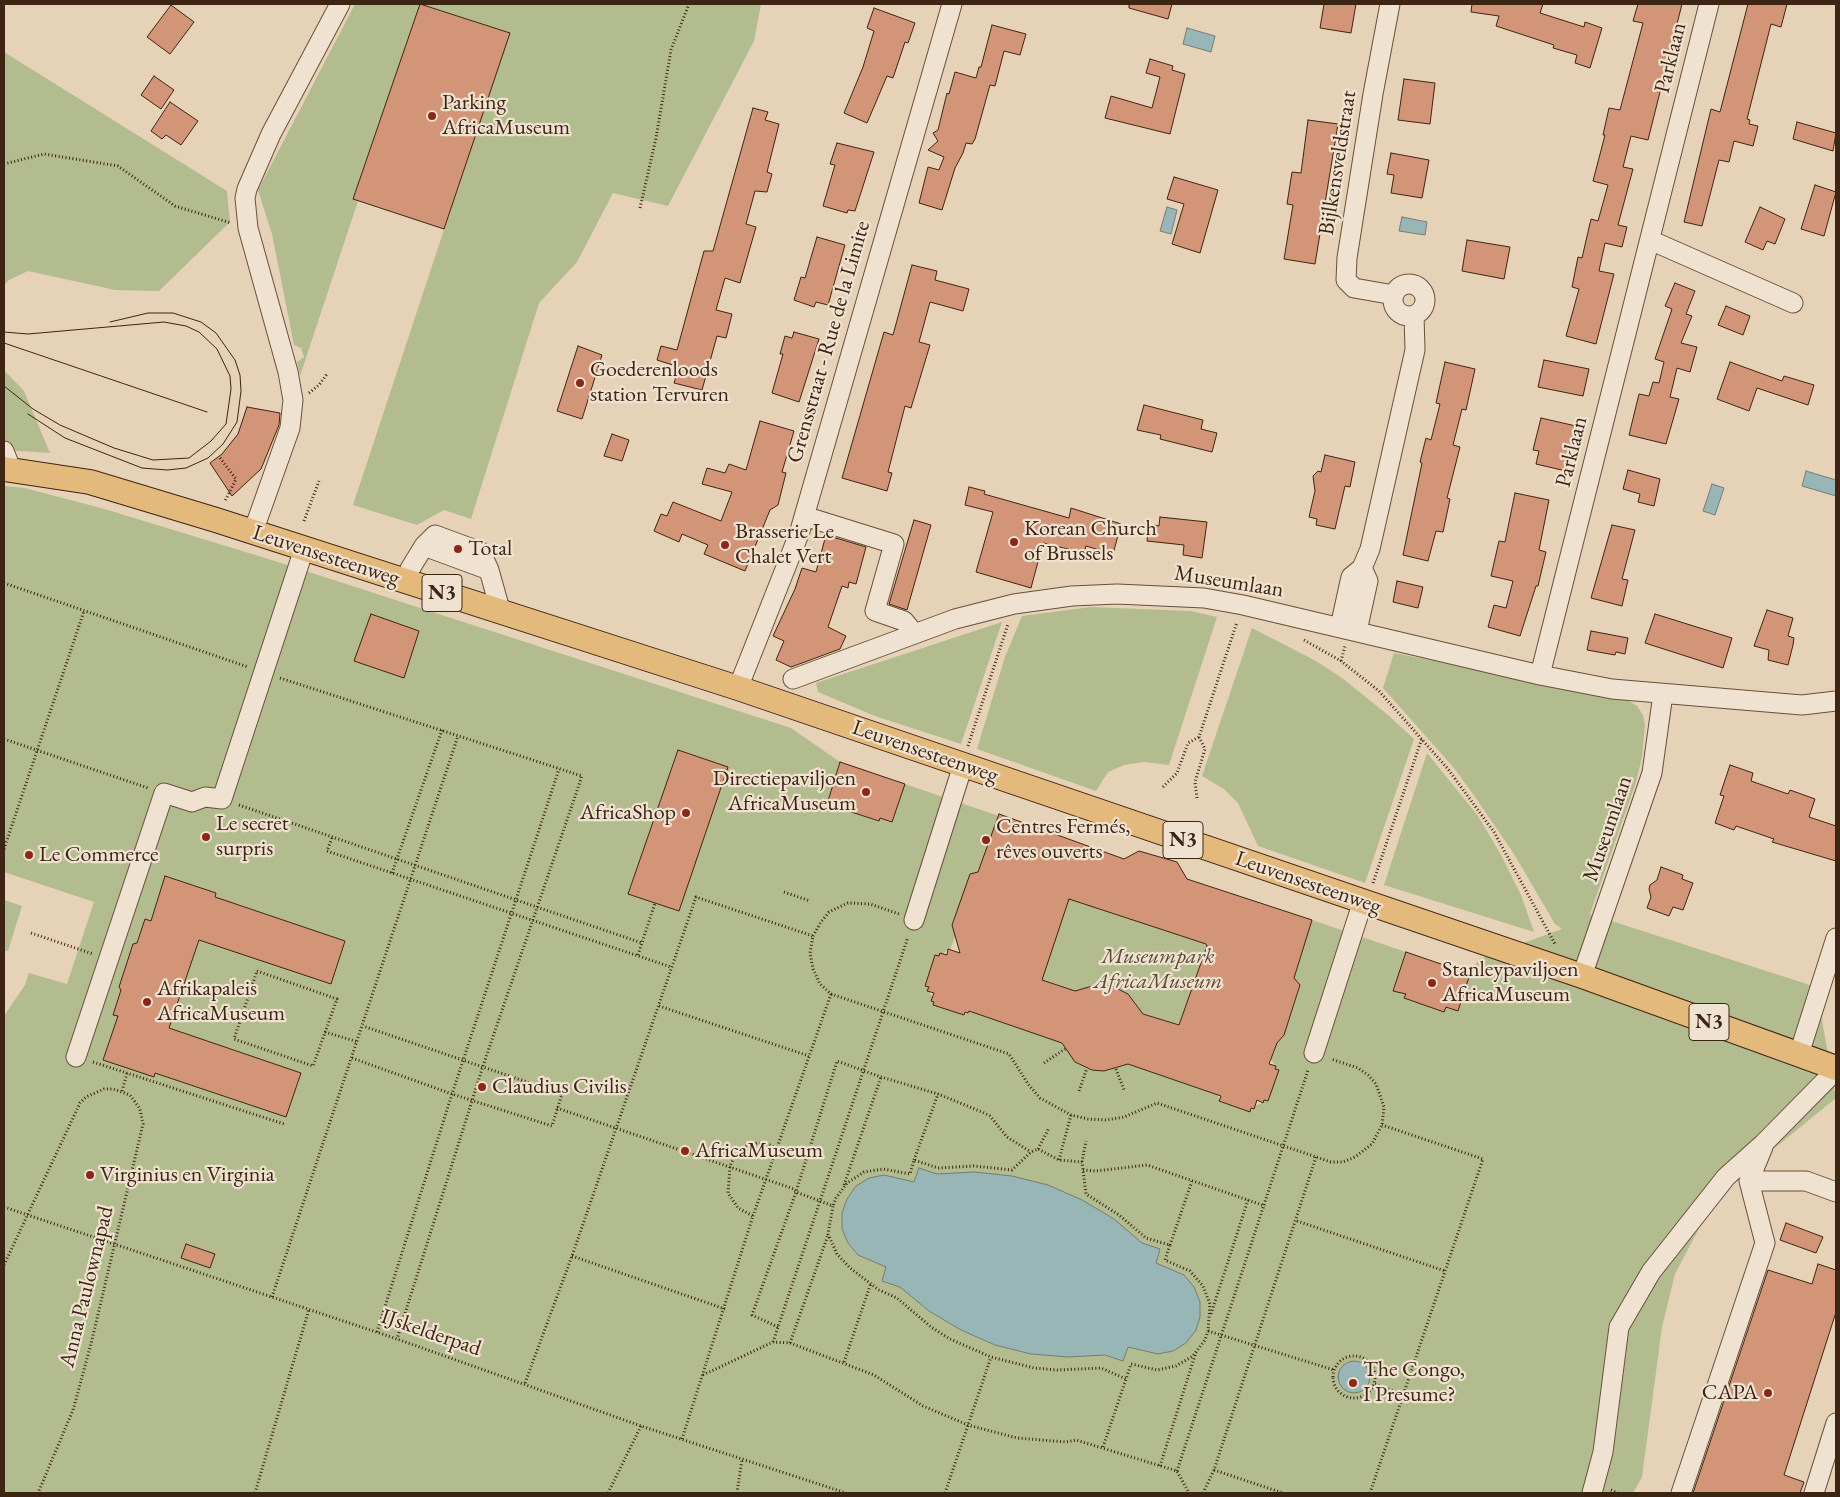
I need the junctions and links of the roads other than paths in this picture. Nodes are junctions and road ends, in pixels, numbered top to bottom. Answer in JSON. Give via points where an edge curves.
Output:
{"nodes":[{"id":1,"x":340,"y":4,"type":"edge"},
{"id":2,"x":952,"y":4,"type":"edge"},
{"id":3,"x":1390,"y":4,"type":"edge"},
{"id":4,"x":1709,"y":4,"type":"edge"},
{"id":5,"x":1650,"y":240,"type":"junction"},
{"id":6,"x":1394,"y":295,"type":"junction"},
{"id":7,"x":1793,"y":303,"type":"dead end"},
{"id":8,"x":1414,"y":315,"type":"junction"},
{"id":9,"x":6,"y":463,"type":"edge"},
{"id":10,"x":804,"y":516,"type":"junction"},
{"id":11,"x":253,"y":532,"type":"junction"},
{"id":12,"x":304,"y":549,"type":"junction"},
{"id":13,"x":406,"y":582,"type":"junction"},
{"id":14,"x":502,"y":613,"type":"junction"},
{"id":15,"x":1349,"y":629,"type":"junction"},
{"id":16,"x":914,"y":633,"type":"junction"},
{"id":17,"x":1540,"y":675,"type":"junction"},
{"id":18,"x":794,"y":679,"type":"dead end"},
{"id":19,"x":738,"y":688,"type":"junction"},
{"id":20,"x":1663,"y":694,"type":"junction"},
{"id":21,"x":1836,"y":700,"type":"edge"},
{"id":22,"x":963,"y":765,"type":"junction"},
{"id":23,"x":1364,"y":902,"type":"junction"},
{"id":24,"x":912,"y":926,"type":"road end"},
{"id":25,"x":1836,"y":938,"type":"edge"},
{"id":26,"x":1575,"y":973,"type":"junction"},
{"id":27,"x":1800,"y":1054,"type":"junction"},
{"id":28,"x":76,"y":1057,"type":"road end"},
{"id":29,"x":1312,"y":1060,"type":"road end"},
{"id":30,"x":1836,"y":1069,"type":"edge"},
{"id":31,"x":1764,"y":1143,"type":"junction"},
{"id":32,"x":1750,"y":1181,"type":"junction"},
{"id":33,"x":1836,"y":1192,"type":"edge"},
{"id":34,"x":1836,"y":1423,"type":"edge"},
{"id":35,"x":1592,"y":1493,"type":"edge"},
{"id":36,"x":1681,"y":1493,"type":"edge"},
{"id":37,"x":1814,"y":1493,"type":"edge"}],
"edges":[{"from":1,"to":11,"type":"street","via":[[271,134],[247,189],[245,209],[248,228],[293,400],[290,428]]},
{"from":2,"to":10,"type":"street","name":"Grensstraat - Rue de la Limite"},
{"from":3,"to":6,"type":"street","name":"Bijlkensveldstraat","via":[[1353,219],[1346,280],[1354,288]]},
{"from":4,"to":5,"type":"street","name":"Parklaan"},
{"from":5,"to":7,"type":"street"},
{"from":5,"to":17,"type":"street","name":"Parklaan"},
{"from":6,"to":8,"type":"street","via":[[1394,306],[1398,311]]},
{"from":6,"to":8,"type":"street","via":[[1406,284],[1422,291],[1423,308]]},
{"from":8,"to":15,"type":"street","via":[[1415,350],[1370,549],[1362,568],[1351,577]]},
{"from":9,"to":11,"type":"main road","name":"Leuvensesteenweg","number":"N3","via":[[90,482]]},
{"from":10,"to":16,"type":"street","via":[[894,544],[875,611],[904,621]]},
{"from":10,"to":19,"type":"street","name":"Grensstraat - Rue de la Limite"},
{"from":11,"to":12,"type":"main road","name":"Leuvensesteenweg","number":"N3"},
{"from":12,"to":13,"type":"main road","name":"Leuvensesteenweg","number":"N3"},
{"from":12,"to":28,"type":"street","via":[[222,799],[205,797],[192,802],[164,793]]},
{"from":13,"to":14,"type":"main road","name":"Leuvensesteenweg","number":"N3"},
{"from":13,"to":14,"type":"street","via":[[424,546],[489,570]]},
{"from":14,"to":19,"type":"main road","name":"Leuvensesteenweg","number":"N3"},
{"from":15,"to":16,"type":"street","name":"Museumlaan","via":[[1204,598],[1117,594],[1014,604]]},
{"from":15,"to":17,"type":"street","name":"Museumlaan"},
{"from":16,"to":18,"type":"street","name":"Museumlaan"},
{"from":17,"to":20,"type":"street","name":"Museumlaan","via":[[1612,689]]},
{"from":19,"to":22,"type":"main road","name":"Leuvensesteenweg","number":"N3"},
{"from":20,"to":21,"type":"street","name":"Museumlaan","via":[[1802,705]]},
{"from":20,"to":26,"type":"street","name":"Museumlaan","via":[[1652,773]]},
{"from":22,"to":23,"type":"main road","name":"Leuvensesteenweg","number":"N3"},
{"from":22,"to":24,"type":"street"},
{"from":23,"to":26,"type":"main road","name":"Leuvensesteenweg","number":"N3"},
{"from":23,"to":29,"type":"street"},
{"from":25,"to":27,"type":"street"},
{"from":26,"to":27,"type":"main road","name":"Leuvensesteenweg","number":"N3"},
{"from":27,"to":30,"type":"main road","name":"Leuvensesteenweg","number":"N3"},
{"from":30,"to":31,"type":"street"},
{"from":31,"to":32,"type":"street"},
{"from":31,"to":35,"type":"street","via":[[1726,1177],[1651,1272],[1619,1327],[1603,1452]]},
{"from":32,"to":33,"type":"street","via":[[1806,1181]]},
{"from":32,"to":36,"type":"street","via":[[1765,1243]]},
{"from":34,"to":37,"type":"street"}]}
